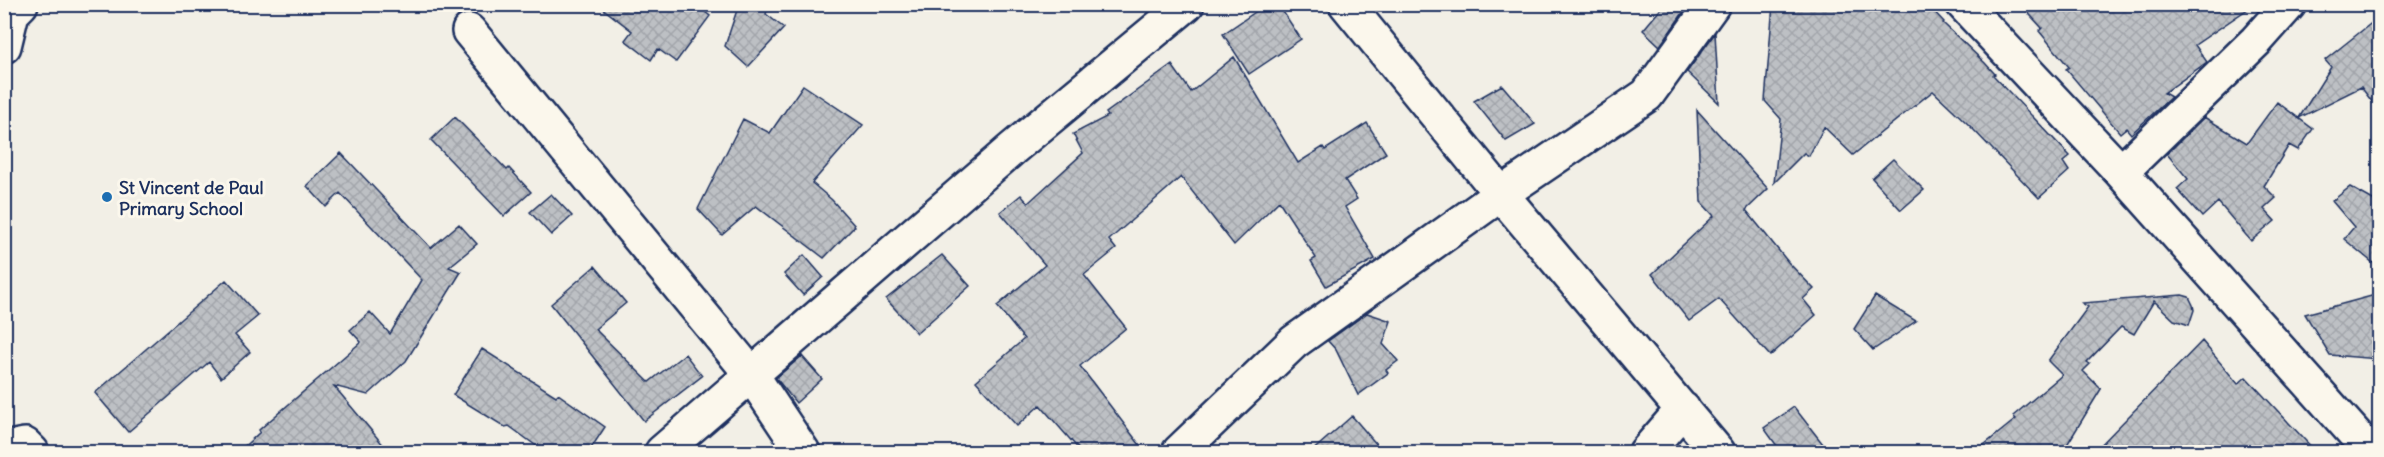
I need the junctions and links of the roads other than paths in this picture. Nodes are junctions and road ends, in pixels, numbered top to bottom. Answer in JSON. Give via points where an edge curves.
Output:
{"nodes":[{"id":1,"x":1187,"y":4,"type":"edge"},
{"id":2,"x":1346,"y":4,"type":"edge"},
{"id":3,"x":1713,"y":4,"type":"edge"},
{"id":4,"x":1963,"y":4,"type":"edge"},
{"id":5,"x":2289,"y":4,"type":"edge"},
{"id":6,"x":13,"y":11,"type":"edge"},
{"id":7,"x":469,"y":31,"type":"dead end"},
{"id":8,"x":4,"y":46,"type":"edge"},
{"id":9,"x":2121,"y":172,"type":"junction"},
{"id":10,"x":1501,"y":194,"type":"junction"},
{"id":11,"x":751,"y":374,"type":"junction"},
{"id":12,"x":1683,"y":409,"type":"junction"},
{"id":13,"x":4,"y":449,"type":"edge"},
{"id":14,"x":32,"y":453,"type":"edge"},
{"id":15,"x":662,"y":453,"type":"edge"},
{"id":16,"x":803,"y":453,"type":"edge"},
{"id":17,"x":1179,"y":453,"type":"edge"},
{"id":18,"x":1646,"y":453,"type":"edge"},
{"id":19,"x":1718,"y":453,"type":"edge"},
{"id":20,"x":2371,"y":453,"type":"edge"}],
"edges":[{"from":1,"to":11,"type":"street"},
{"from":2,"to":10,"type":"street"},
{"from":3,"to":10,"type":"street","via":[[1647,95]]},
{"from":4,"to":9,"type":"street"},
{"from":5,"to":9,"type":"street"},
{"from":6,"to":8,"type":"street"},
{"from":7,"to":11,"type":"street"},
{"from":9,"to":20,"type":"street"},
{"from":10,"to":12,"type":"street"},
{"from":10,"to":17,"type":"street","via":[[1294,342]]},
{"from":11,"to":15,"type":"street"},
{"from":11,"to":16,"type":"street"},
{"from":12,"to":18,"type":"street"},
{"from":12,"to":19,"type":"street"},
{"from":13,"to":14,"type":"street","via":[[25,445]]}]}
